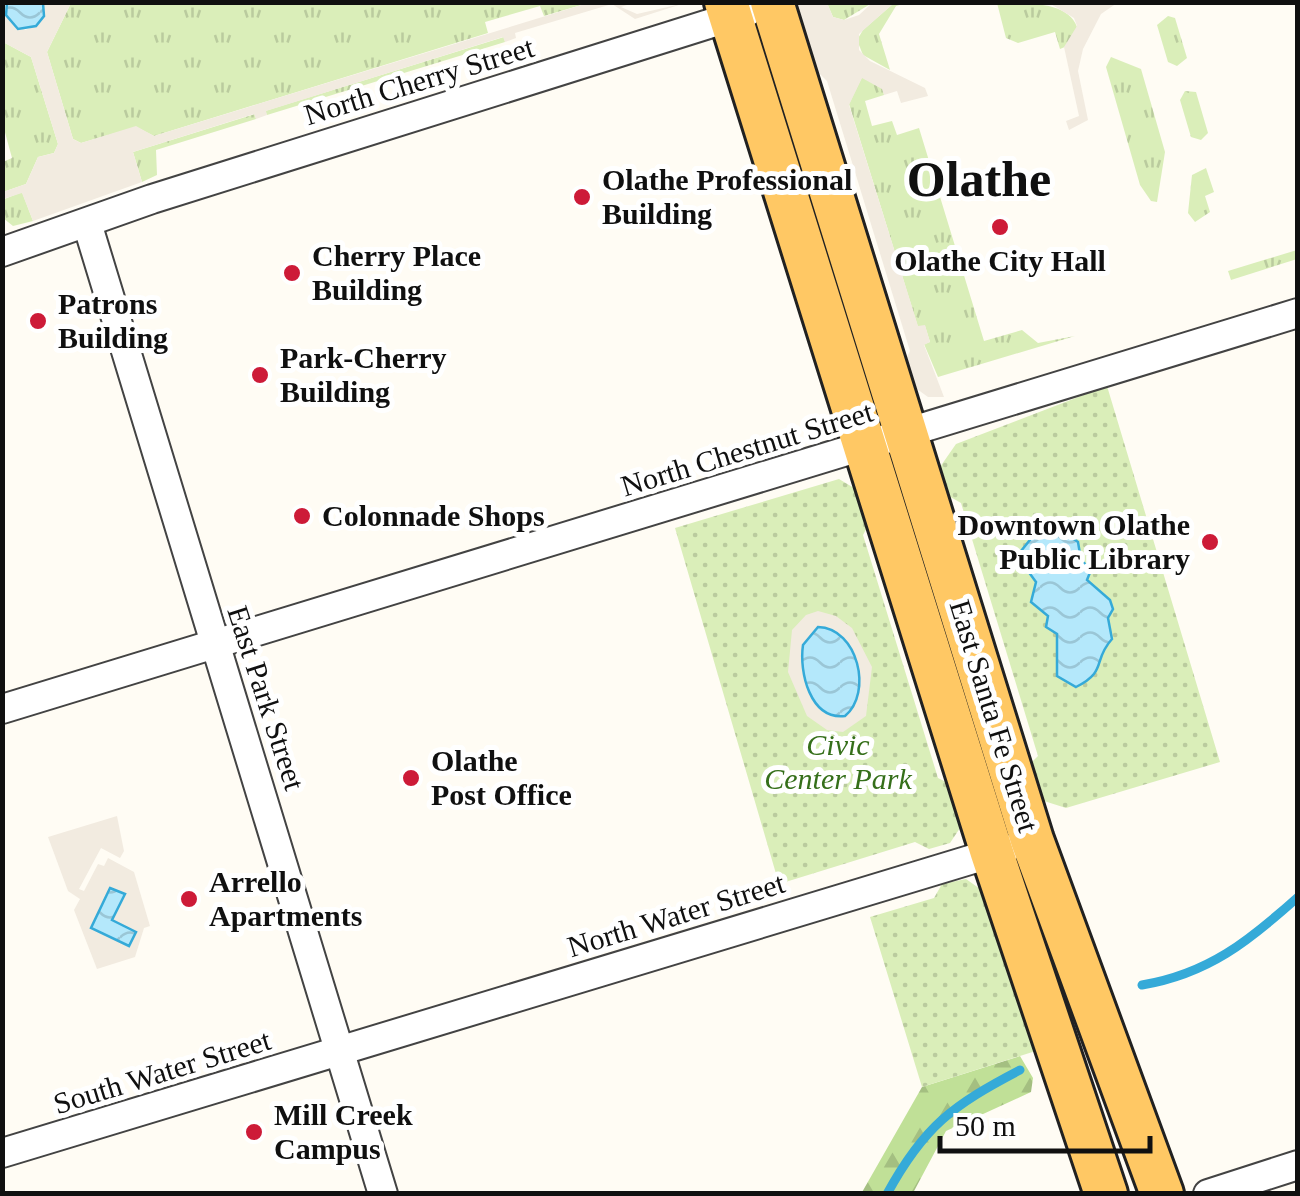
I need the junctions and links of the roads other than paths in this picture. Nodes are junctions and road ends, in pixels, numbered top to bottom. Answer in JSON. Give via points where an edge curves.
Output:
{"nodes":[{"id":1,"x":772,"y":3,"type":"edge"},
{"id":2,"x":728,"y":10,"type":"edge"},
{"id":3,"x":87,"y":223,"type":"junction"},
{"id":4,"x":2,"y":252,"type":"edge"},
{"id":5,"x":1298,"y":313,"type":"edge"},
{"id":6,"x":907,"y":434,"type":"junction"},
{"id":7,"x":867,"y":446,"type":"junction"},
{"id":8,"x":215,"y":644,"type":"junction"},
{"id":9,"x":2,"y":708,"type":"edge"},
{"id":10,"x":1032,"y":840,"type":"junction"},
{"id":11,"x":992,"y":853,"type":"junction"},
{"id":12,"x":340,"y":1052,"type":"junction"},
{"id":13,"x":2,"y":1153,"type":"edge"},
{"id":14,"x":1298,"y":1165,"type":"edge"},
{"id":15,"x":383,"y":1194,"type":"edge"},
{"id":16,"x":1106,"y":1194,"type":"edge"},
{"id":17,"x":1162,"y":1194,"type":"edge"},
{"id":18,"x":1208,"y":1194,"type":"edge"}],
"edges":[{"from":1,"to":2,"type":"street","name":"North Cherry Street"},
{"from":1,"to":6,"type":"main road","name":"East Santa Fe Street"},
{"from":2,"to":3,"type":"street","name":"North Cherry Street"},
{"from":2,"to":7,"type":"main road","name":"East Santa Fe Street"},
{"from":3,"to":4,"type":"street","name":"North Cherry Street"},
{"from":3,"to":8,"type":"street","name":"East Park Street"},
{"from":5,"to":6,"type":"street","name":"North Chestnut Street"},
{"from":6,"to":7,"type":"street","name":"North Chestnut Street"},
{"from":6,"to":10,"type":"main road","name":"East Santa Fe Street"},
{"from":7,"to":8,"type":"street","name":"North Chestnut Street"},
{"from":7,"to":11,"type":"main road","name":"East Santa Fe Street"},
{"from":8,"to":9,"type":"street","name":"North Chestnut Street"},
{"from":8,"to":12,"type":"street","name":"East Park Street"},
{"from":10,"to":11,"type":"street","name":"North Water Street"},
{"from":10,"to":17,"type":"main road","name":"East Santa Fe Street"},
{"from":11,"to":12,"type":"street","name":"North Water Street"},
{"from":11,"to":16,"type":"main road","name":"East Santa Fe Street"},
{"from":12,"to":13,"type":"street","name":"South Water Street"},
{"from":12,"to":15,"type":"street","name":"East Park Street"},
{"from":14,"to":18,"type":"street"}]}
